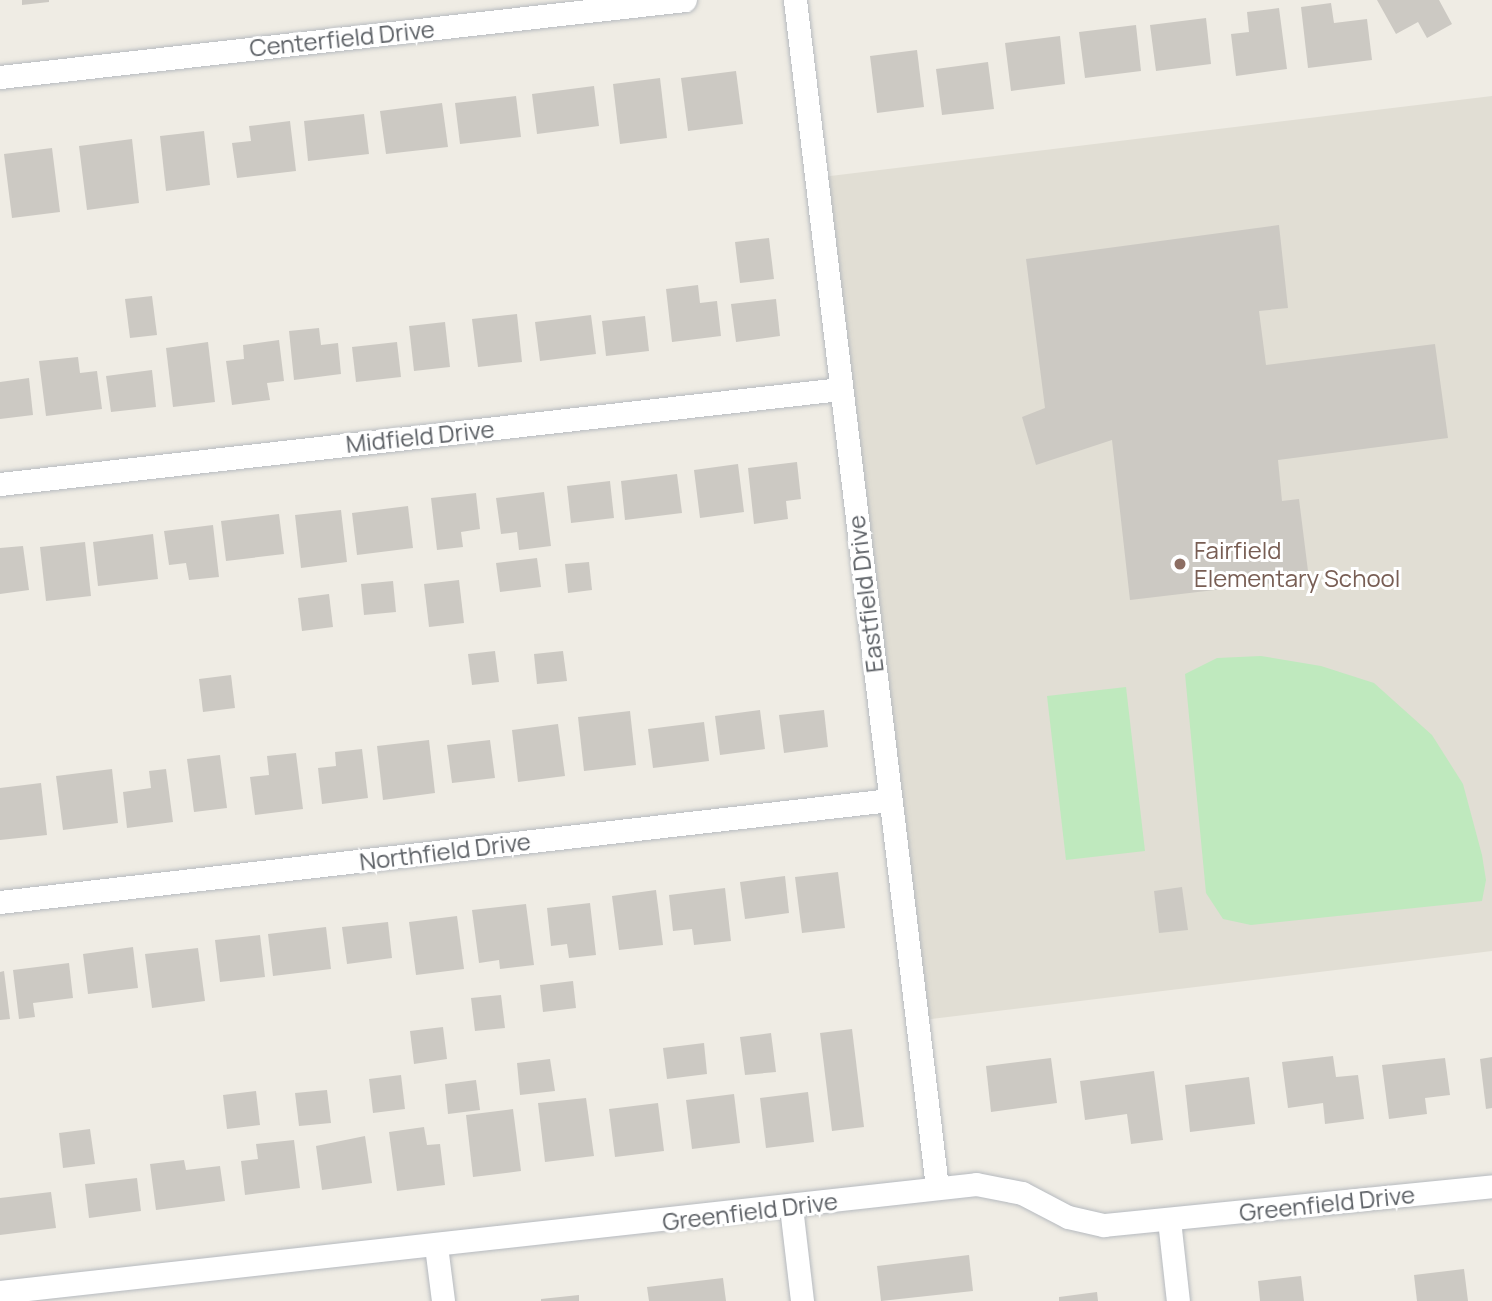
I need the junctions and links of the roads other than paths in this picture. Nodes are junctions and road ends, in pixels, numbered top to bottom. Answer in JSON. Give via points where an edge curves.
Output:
{"nodes":[{"id":1,"x":685,"y":0,"type":"edge"},
{"id":2,"x":795,"y":0,"type":"edge"},
{"id":3,"x":506,"y":10,"type":"edge"},
{"id":4,"x":0,"y":77,"type":"edge"},
{"id":5,"x":840,"y":389,"type":"junction"},
{"id":6,"x":0,"y":484,"type":"edge"},
{"id":7,"x":890,"y":800,"type":"junction"},
{"id":8,"x":0,"y":902,"type":"edge"},
{"id":9,"x":1492,"y":1186,"type":"edge"},
{"id":10,"x":937,"y":1187,"type":"junction"},
{"id":11,"x":791,"y":1207,"type":"junction"},
{"id":12,"x":1169,"y":1220,"type":"junction"},
{"id":13,"x":436,"y":1246,"type":"junction"},
{"id":14,"x":0,"y":1292,"type":"edge"},
{"id":15,"x":81,"y":1292,"type":"edge"},
{"id":16,"x":443,"y":1301,"type":"edge"},
{"id":17,"x":803,"y":1301,"type":"edge"},
{"id":18,"x":1178,"y":1301,"type":"edge"}],
"edges":[{"from":1,"to":3,"type":"street","name":"Centerfield Drive"},
{"from":2,"to":5,"type":"street","name":"Eastfield Drive"},
{"from":3,"to":4,"type":"street","name":"Centerfield Drive"},
{"from":5,"to":6,"type":"street","name":"Midfield Drive"},
{"from":5,"to":7,"type":"street","name":"Eastfield Drive"},
{"from":7,"to":8,"type":"street","name":"Northfield Drive"},
{"from":7,"to":10,"type":"street","name":"Eastfield Drive"},
{"from":9,"to":12,"type":"street","name":"Greenfield Drive"},
{"from":10,"to":11,"type":"street","name":"Greenfield Drive"},
{"from":10,"to":12,"type":"street","name":"Greenfield Drive","via":[[998,1187],[1022,1193],[1068,1217],[1104,1225]]},
{"from":11,"to":13,"type":"street","name":"Greenfield Drive"},
{"from":11,"to":17,"type":"street"},
{"from":12,"to":18,"type":"street"},
{"from":13,"to":15,"type":"street","name":"Greenfield Drive"},
{"from":13,"to":16,"type":"street"},
{"from":14,"to":15,"type":"street","name":"Greenfield Drive"}]}
